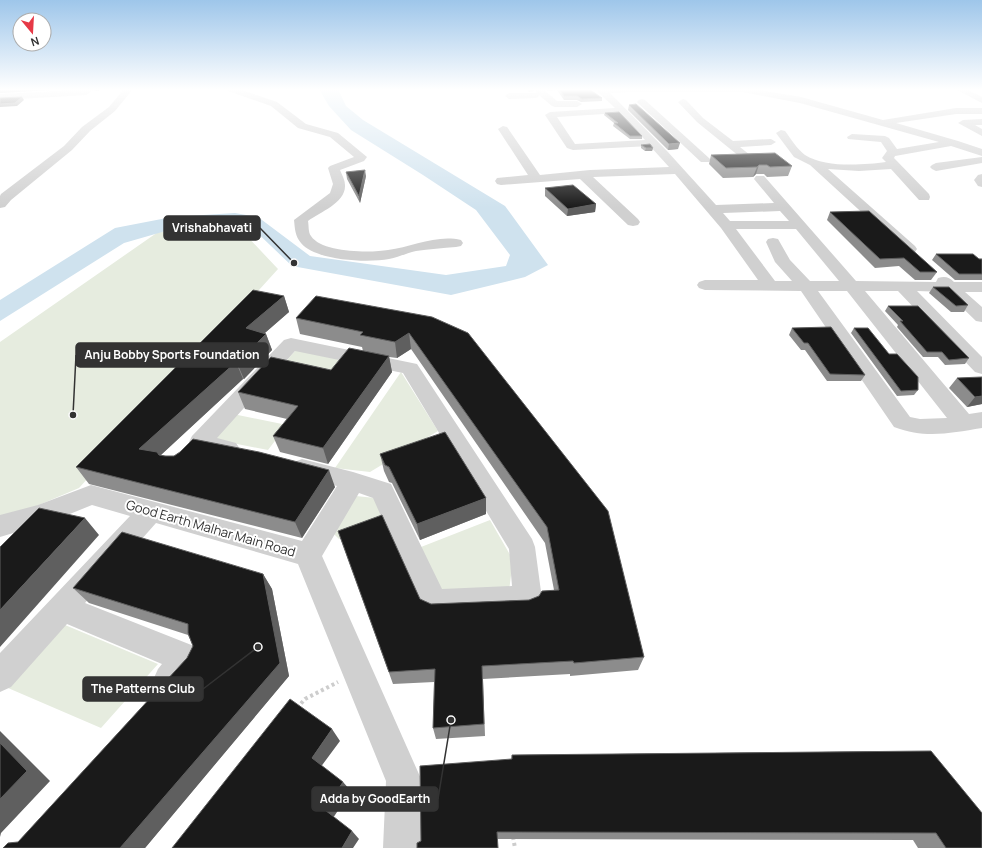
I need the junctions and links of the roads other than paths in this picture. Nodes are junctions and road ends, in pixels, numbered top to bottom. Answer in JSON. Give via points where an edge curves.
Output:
{"nodes":[{"id":1,"x":87,"y":129,"type":"edge"},
{"id":2,"x":311,"y":129,"type":"edge"},
{"id":3,"x":503,"y":129,"type":"dead end"},
{"id":4,"x":559,"y":129,"type":"edge"},
{"id":5,"x":640,"y":129,"type":"edge"},
{"id":6,"x":669,"y":129,"type":"edge"},
{"id":7,"x":711,"y":129,"type":"edge"},
{"id":8,"x":882,"y":129,"type":"edge"},
{"id":9,"x":905,"y":129,"type":"edge"},
{"id":10,"x":642,"y":131,"type":"junction"},
{"id":11,"x":626,"y":132,"type":"edge"},
{"id":12,"x":781,"y":133,"type":"dead end"},
{"id":13,"x":580,"y":134,"type":"dead end"},
{"id":14,"x":564,"y":135,"type":"junction"},
{"id":15,"x":852,"y":137,"type":"dead end"},
{"id":16,"x":881,"y":138,"type":"junction"},
{"id":17,"x":770,"y":142,"type":"dead end"},
{"id":18,"x":653,"y":143,"type":"junction"},
{"id":19,"x":954,"y":143,"type":"junction"},
{"id":20,"x":731,"y":144,"type":"junction"},
{"id":21,"x":894,"y":153,"type":"junction"},
{"id":22,"x":982,"y":153,"type":"edge"},
{"id":23,"x":751,"y":156,"type":"edge"},
{"id":24,"x":706,"y":160,"type":"dead end"},
{"id":25,"x":982,"y":160,"type":"edge"},
{"id":26,"x":814,"y":163,"type":"junction"},
{"id":27,"x":893,"y":165,"type":"junction"},
{"id":28,"x":936,"y":167,"type":"dead end"},
{"id":29,"x":677,"y":170,"type":"junction"},
{"id":30,"x":585,"y":175,"type":"junction"},
{"id":31,"x":536,"y":178,"type":"junction"},
{"id":32,"x":982,"y":178,"type":"edge"},
{"id":33,"x":760,"y":179,"type":"edge"},
{"id":34,"x":501,"y":181,"type":"dead end"},
{"id":35,"x":982,"y":183,"type":"edge"},
{"id":36,"x":924,"y":197,"type":"dead end"},
{"id":37,"x":0,"y":204,"type":"edge"},
{"id":38,"x":784,"y":206,"type":"junction"},
{"id":39,"x":711,"y":209,"type":"junction"},
{"id":40,"x":633,"y":222,"type":"dead end"},
{"id":41,"x":726,"y":225,"type":"junction"},
{"id":42,"x":799,"y":225,"type":"junction"},
{"id":43,"x":773,"y":242,"type":"dead end"},
{"id":44,"x":456,"y":243,"type":"dead end"},
{"id":45,"x":920,"y":258,"type":"edge"},
{"id":46,"x":932,"y":269,"type":"edge"},
{"id":47,"x":705,"y":284,"type":"dead end"},
{"id":48,"x":769,"y":284,"type":"junction"},
{"id":49,"x":851,"y":285,"type":"junction"},
{"id":50,"x":806,"y":286,"type":"junction"},
{"id":51,"x":902,"y":286,"type":"junction"},
{"id":52,"x":949,"y":286,"type":"junction"},
{"id":53,"x":982,"y":286,"type":"edge"},
{"id":54,"x":982,"y":317,"type":"edge"},
{"id":55,"x":982,"y":368,"type":"edge"},
{"id":56,"x":972,"y":421,"type":"edge"},
{"id":57,"x":200,"y":442,"type":"junction"},
{"id":58,"x":246,"y":453,"type":"edge"},
{"id":59,"x":183,"y":458,"type":"edge"},
{"id":60,"x":284,"y":463,"type":"edge"},
{"id":61,"x":353,"y":481,"type":"junction"},
{"id":62,"x":151,"y":511,"type":"junction"},
{"id":63,"x":0,"y":526,"type":"edge"},
{"id":64,"x":308,"y":555,"type":"junction"},
{"id":65,"x":62,"y":608,"type":"junction"},
{"id":66,"x":0,"y":676,"type":"edge"},
{"id":67,"x":151,"y":700,"type":"edge"},
{"id":68,"x":403,"y":848,"type":"edge"}],
"edges":[{"from":1,"to":37,"type":"street","via":[[68,148]]},
{"from":2,"to":44,"type":"street","via":[[334,135],[360,159],[334,168],[339,184],[337,193],[322,207],[301,220],[302,233],[307,242],[320,250],[372,256]]},
{"from":3,"to":31,"type":"street"},
{"from":4,"to":14,"type":"street"},
{"from":5,"to":10,"type":"street"},
{"from":6,"to":24,"type":"street"},
{"from":7,"to":20,"type":"street"},
{"from":8,"to":16,"type":"street"},
{"from":9,"to":19,"type":"street"},
{"from":10,"to":11,"type":"street"},
{"from":10,"to":18,"type":"street"},
{"from":12,"to":26,"type":"street","via":[[802,158]]},
{"from":13,"to":14,"type":"street"},
{"from":14,"to":18,"type":"street","via":[[571,146],[577,147]]},
{"from":15,"to":16,"type":"street"},
{"from":16,"to":21,"type":"street"},
{"from":17,"to":20,"type":"street"},
{"from":18,"to":29,"type":"street"},
{"from":19,"to":21,"type":"street"},
{"from":19,"to":22,"type":"street"},
{"from":20,"to":23,"type":"street"},
{"from":21,"to":27,"type":"street","via":[[888,158]]},
{"from":25,"to":28,"type":"street"},
{"from":26,"to":27,"type":"street","via":[[840,167]]},
{"from":26,"to":45,"type":"street"},
{"from":27,"to":36,"type":"street"},
{"from":29,"to":30,"type":"street"},
{"from":29,"to":39,"type":"street"},
{"from":30,"to":31,"type":"street"},
{"from":30,"to":40,"type":"street","via":[[584,177]]},
{"from":31,"to":34,"type":"street"},
{"from":32,"to":35,"type":"street"},
{"from":33,"to":38,"type":"street"},
{"from":38,"to":39,"type":"street"},
{"from":38,"to":42,"type":"street"},
{"from":39,"to":41,"type":"street"},
{"from":41,"to":42,"type":"street"},
{"from":41,"to":48,"type":"street"},
{"from":42,"to":49,"type":"street"},
{"from":43,"to":50,"type":"street","via":[[783,262]]},
{"from":46,"to":52,"type":"street"},
{"from":47,"to":48,"type":"street"},
{"from":48,"to":50,"type":"street"},
{"from":49,"to":50,"type":"street"},
{"from":49,"to":51,"type":"street"},
{"from":49,"to":56,"type":"street"},
{"from":50,"to":56,"type":"street","via":[[902,422],[925,427]]},
{"from":51,"to":52,"type":"street"},
{"from":51,"to":55,"type":"street"},
{"from":52,"to":53,"type":"street"},
{"from":52,"to":54,"type":"street"},
{"from":57,"to":58,"type":"street"},
{"from":57,"to":59,"type":"street"},
{"from":57,"to":61,"type":"street","via":[[291,344],[410,368],[522,547],[527,599],[434,603],[382,491]]},
{"from":60,"to":61,"type":"street"},
{"from":61,"to":64,"type":"street"},
{"from":62,"to":63,"type":"street","name":"Good Earth Malhar Main Road","via":[[91,495],[41,515]]},
{"from":62,"to":64,"type":"street","name":"Good Earth Malhar Main Road"},
{"from":62,"to":65,"type":"street"},
{"from":64,"to":68,"type":"street","name":"Good Earth Malhar Main Road","via":[[404,781]]},
{"from":65,"to":66,"type":"street"},
{"from":65,"to":67,"type":"street","via":[[188,659]]}]}
